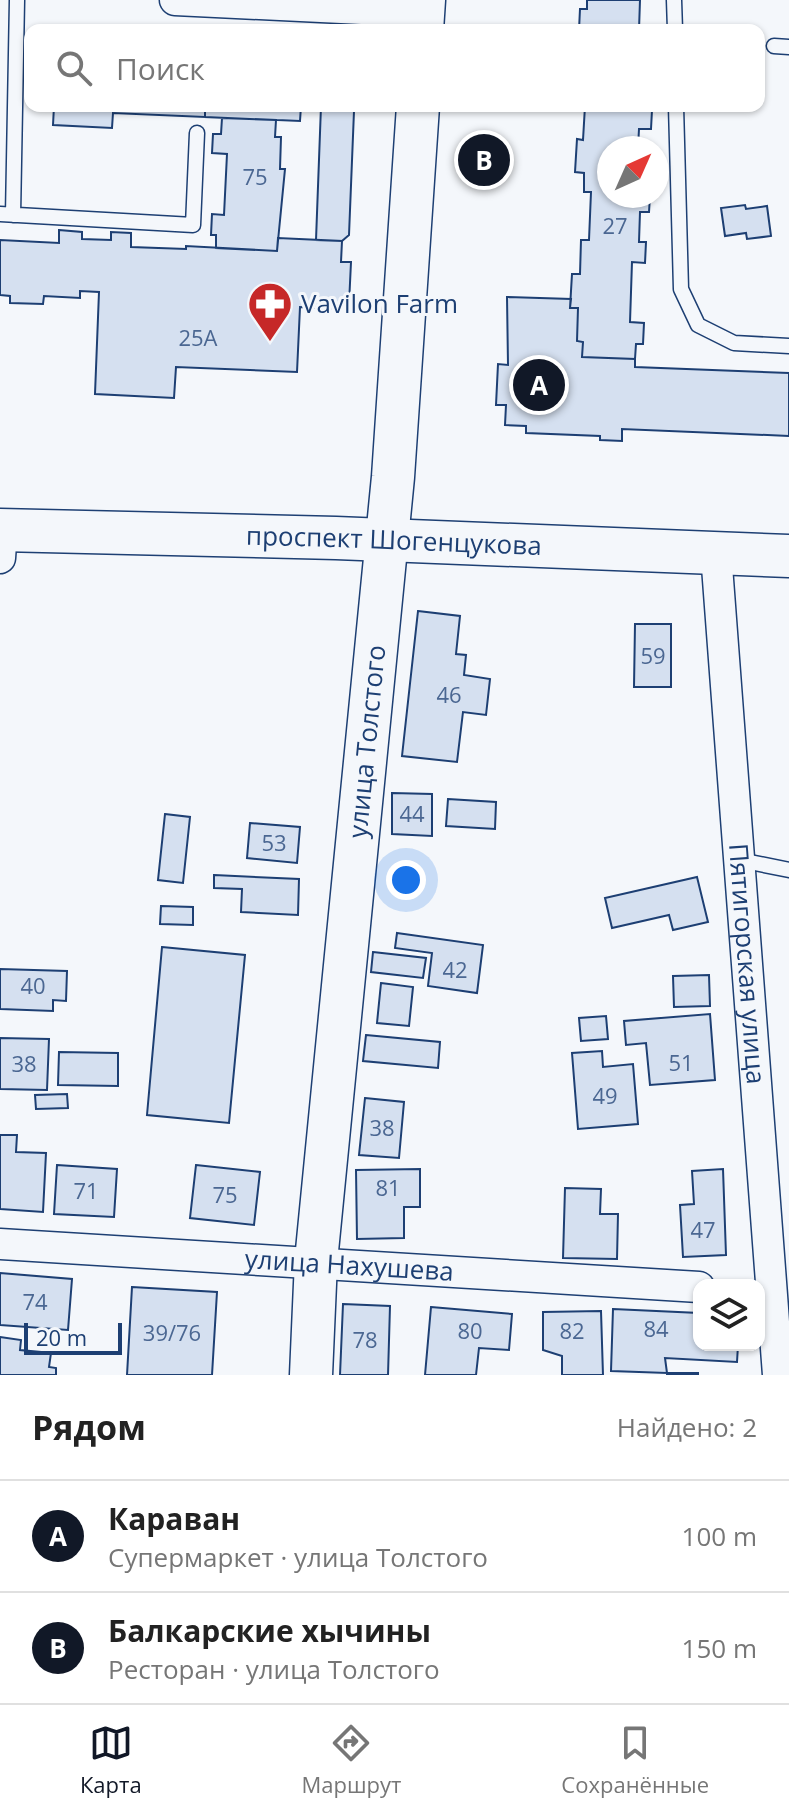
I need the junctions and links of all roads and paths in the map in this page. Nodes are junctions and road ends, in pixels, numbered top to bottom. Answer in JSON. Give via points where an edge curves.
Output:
{"nodes":[{"id":1,"x":17,"y":0,"type":"edge"},
{"id":2,"x":175,"y":0,"type":"edge"},
{"id":3,"x":674,"y":0,"type":"edge"},
{"id":4,"x":423,"y":14,"type":"edge"},
{"id":5,"x":675,"y":24,"type":"edge"},
{"id":6,"x":418,"y":112,"type":"edge"},
{"id":7,"x":676,"y":112,"type":"edge"},
{"id":8,"x":197,"y":133,"type":"dead end"},
{"id":9,"x":7,"y":215,"type":"edge"},
{"id":10,"x":789,"y":346,"type":"edge"},
{"id":11,"x":1,"y":539,"type":"edge"},
{"id":12,"x":387,"y":541,"type":"junction"},
{"id":13,"x":716,"y":553,"type":"junction"},
{"id":14,"x":789,"y":556,"type":"edge"},
{"id":15,"x":740,"y":860,"type":"junction"},
{"id":16,"x":789,"y":870,"type":"edge"},
{"id":17,"x":0,"y":1244,"type":"edge"},
{"id":18,"x":316,"y":1261,"type":"junction"},
{"id":19,"x":693,"y":1287,"type":"edge"},
{"id":20,"x":774,"y":1301,"type":"edge"},
{"id":21,"x":311,"y":1375,"type":"edge"},
{"id":22,"x":778,"y":1375,"type":"edge"}],
"edges":[{"from":1,"to":9,"type":"lane"},
{"from":2,"to":4,"type":"street"},
{"from":3,"to":5,"type":"lane"},
{"from":6,"to":12,"type":"street","name":"улица Толстого"},
{"from":7,"to":10,"type":"lane","via":[[681,289],[698,325],[734,343]]},
{"from":8,"to":9,"type":"lane","via":[[193,225]]},
{"from":11,"to":12,"type":"street","name":"проспект Шогенцукова"},
{"from":12,"to":13,"type":"street","name":"проспект Шогенцукова"},
{"from":12,"to":18,"type":"street","name":"улица Толстого"},
{"from":13,"to":14,"type":"street","name":"проспект Шогенцукова"},
{"from":13,"to":15,"type":"street","name":"Пятигорская улица"},
{"from":15,"to":16,"type":"lane"},
{"from":15,"to":20,"type":"street","name":"Пятигорская улица"},
{"from":17,"to":18,"type":"street","name":"улица Нахушева"},
{"from":18,"to":19,"type":"street","name":"улица Нахушева"},
{"from":18,"to":21,"type":"street","name":"улица Толстого"},
{"from":20,"to":22,"type":"street","name":"Пятигорская улица"}]}
